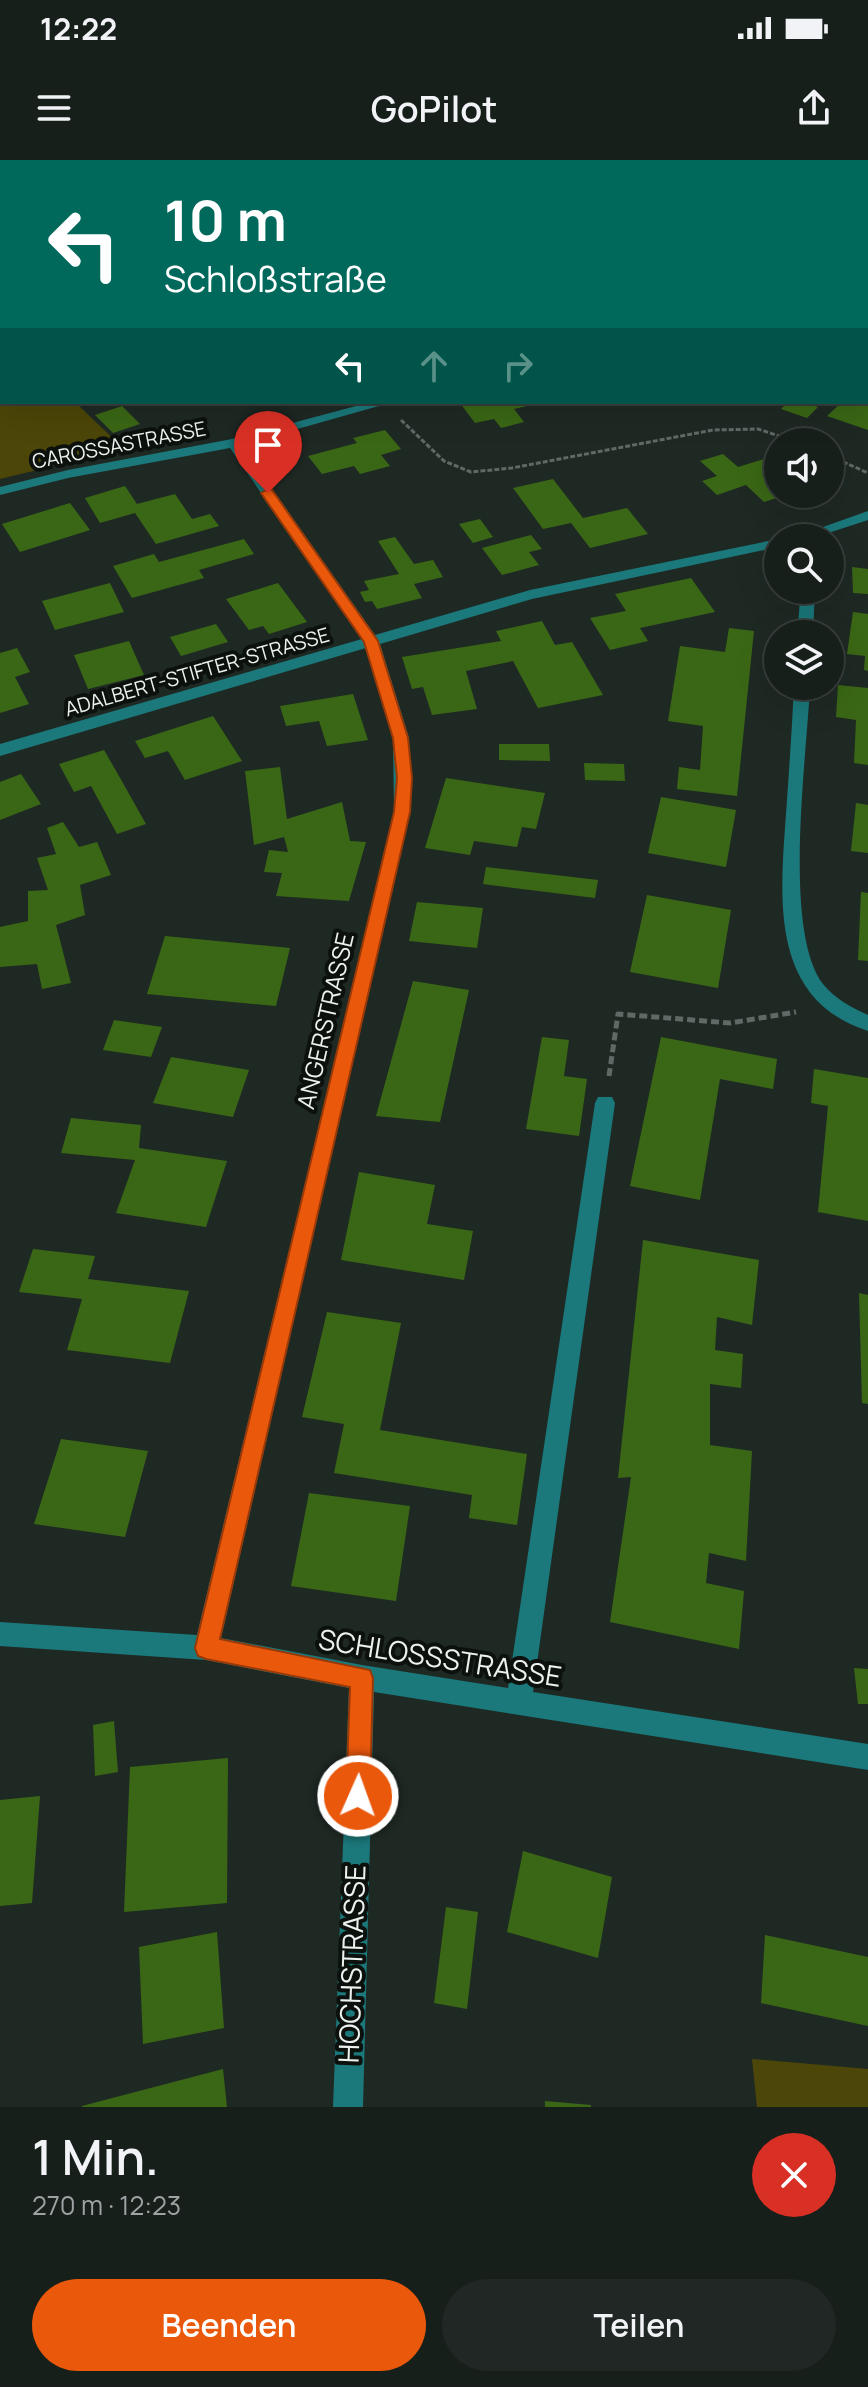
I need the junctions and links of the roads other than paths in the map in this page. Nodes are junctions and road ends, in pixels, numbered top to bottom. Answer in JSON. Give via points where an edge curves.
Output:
{"nodes":[{"id":1,"x":378,"y":404,"type":"edge"},
{"id":2,"x":233,"y":443,"type":"junction"},
{"id":3,"x":0,"y":491,"type":"edge"},
{"id":4,"x":868,"y":515,"type":"edge"},
{"id":5,"x":841,"y":524,"type":"edge"},
{"id":6,"x":764,"y":546,"type":"edge"},
{"id":7,"x":371,"y":641,"type":"junction"},
{"id":8,"x":801,"y":700,"type":"edge"},
{"id":9,"x":0,"y":750,"type":"edge"},
{"id":10,"x":868,"y":1024,"type":"edge"},
{"id":11,"x":605,"y":1103,"type":"road end"},
{"id":12,"x":0,"y":1634,"type":"edge"},
{"id":13,"x":206,"y":1648,"type":"junction"},
{"id":14,"x":362,"y":1678,"type":"junction"},
{"id":15,"x":519,"y":1702,"type":"junction"},
{"id":16,"x":868,"y":1757,"type":"edge"},
{"id":17,"x":348,"y":2107,"type":"edge"}],
"edges":[{"from":1,"to":2,"type":"street","name":"CAROSSASTRASSE"},
{"from":2,"to":3,"type":"street","name":"CAROSSASTRASSE"},
{"from":2,"to":7,"type":"street","name":"ANGERSTRASSE"},
{"from":4,"to":5,"type":"street"},
{"from":6,"to":7,"type":"street","name":"ADALBERT-STIFTER-STRASSE","via":[[530,595]]},
{"from":7,"to":9,"type":"street","name":"ADALBERT-STIFTER-STRASSE"},
{"from":7,"to":13,"type":"street","name":"ANGERSTRASSE","via":[[401,738],[402,812]]},
{"from":8,"to":10,"type":"street","via":[[790,917],[795,945],[818,993],[839,1011]]},
{"from":11,"to":15,"type":"street"},
{"from":12,"to":13,"type":"street","name":"SCHLOSSSTRASSE"},
{"from":13,"to":14,"type":"street","name":"SCHLOSSSTRASSE"},
{"from":14,"to":15,"type":"street","name":"SCHLOSSSTRASSE"},
{"from":14,"to":17,"type":"street","name":"HOCHSTRASSE"},
{"from":15,"to":16,"type":"street","name":"SCHLOSSSTRASSE"}]}
